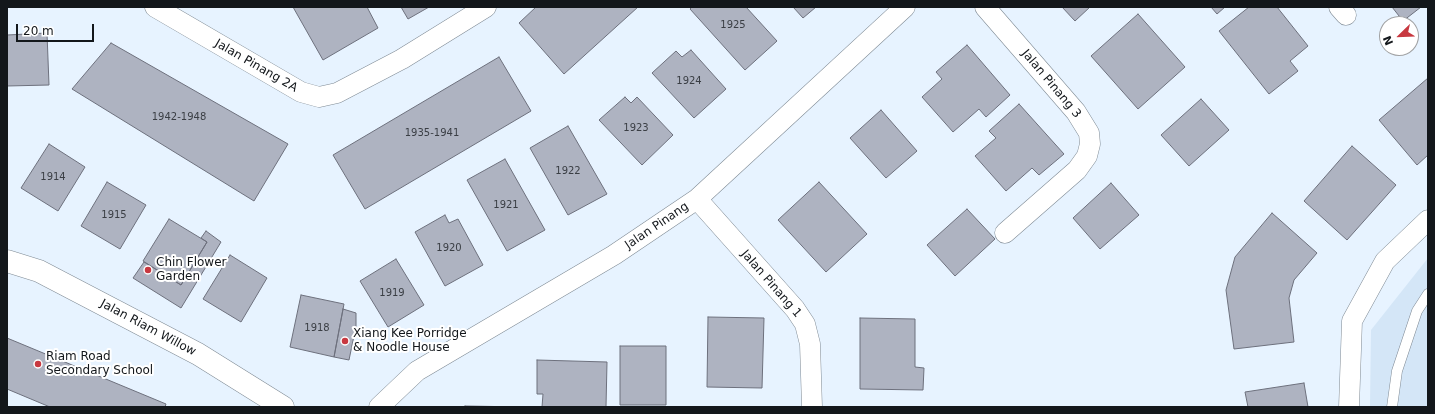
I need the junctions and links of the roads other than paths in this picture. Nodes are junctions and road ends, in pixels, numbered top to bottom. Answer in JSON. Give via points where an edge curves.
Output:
{"nodes":[{"id":1,"x":155,"y":7,"type":"edge"},
{"id":2,"x":486,"y":7,"type":"edge"},
{"id":3,"x":905,"y":7,"type":"edge"},
{"id":4,"x":985,"y":7,"type":"edge"},
{"id":5,"x":697,"y":199,"type":"junction"},
{"id":6,"x":1428,"y":220,"type":"edge"},
{"id":7,"x":1005,"y":233,"type":"dead end"},
{"id":8,"x":7,"y":261,"type":"edge"},
{"id":9,"x":1428,"y":294,"type":"edge"},
{"id":10,"x":278,"y":406,"type":"edge"},
{"id":11,"x":379,"y":407,"type":"edge"},
{"id":12,"x":812,"y":407,"type":"edge"},
{"id":13,"x":1349,"y":407,"type":"edge"},
{"id":14,"x":1392,"y":407,"type":"edge"}],
"edges":[{"from":1,"to":2,"type":"street","name":"Jalan Pinang 2A","via":[[301,92],[319,97],[337,93],[402,59]]},
{"from":3,"to":5,"type":"street","name":"Jalan Pinang"},
{"from":4,"to":7,"type":"street","name":"Jalan Pinang 3","via":[[1076,112],[1089,133],[1090,144],[1087,156],[1077,170]]},
{"from":5,"to":11,"type":"street","name":"Jalan Pinang","via":[[614,256],[417,371]]},
{"from":5,"to":12,"type":"street","name":"Jalan Pinang 1","via":[[795,309],[805,324],[810,344]]},
{"from":6,"to":13,"type":"street","via":[[1385,261],[1352,322]]},
{"from":8,"to":10,"type":"street","name":"Jalan Riam Willow","via":[[39,271],[198,354]]},
{"from":9,"to":14,"type":"lane","via":[[1417,311],[1397,371]]}]}
